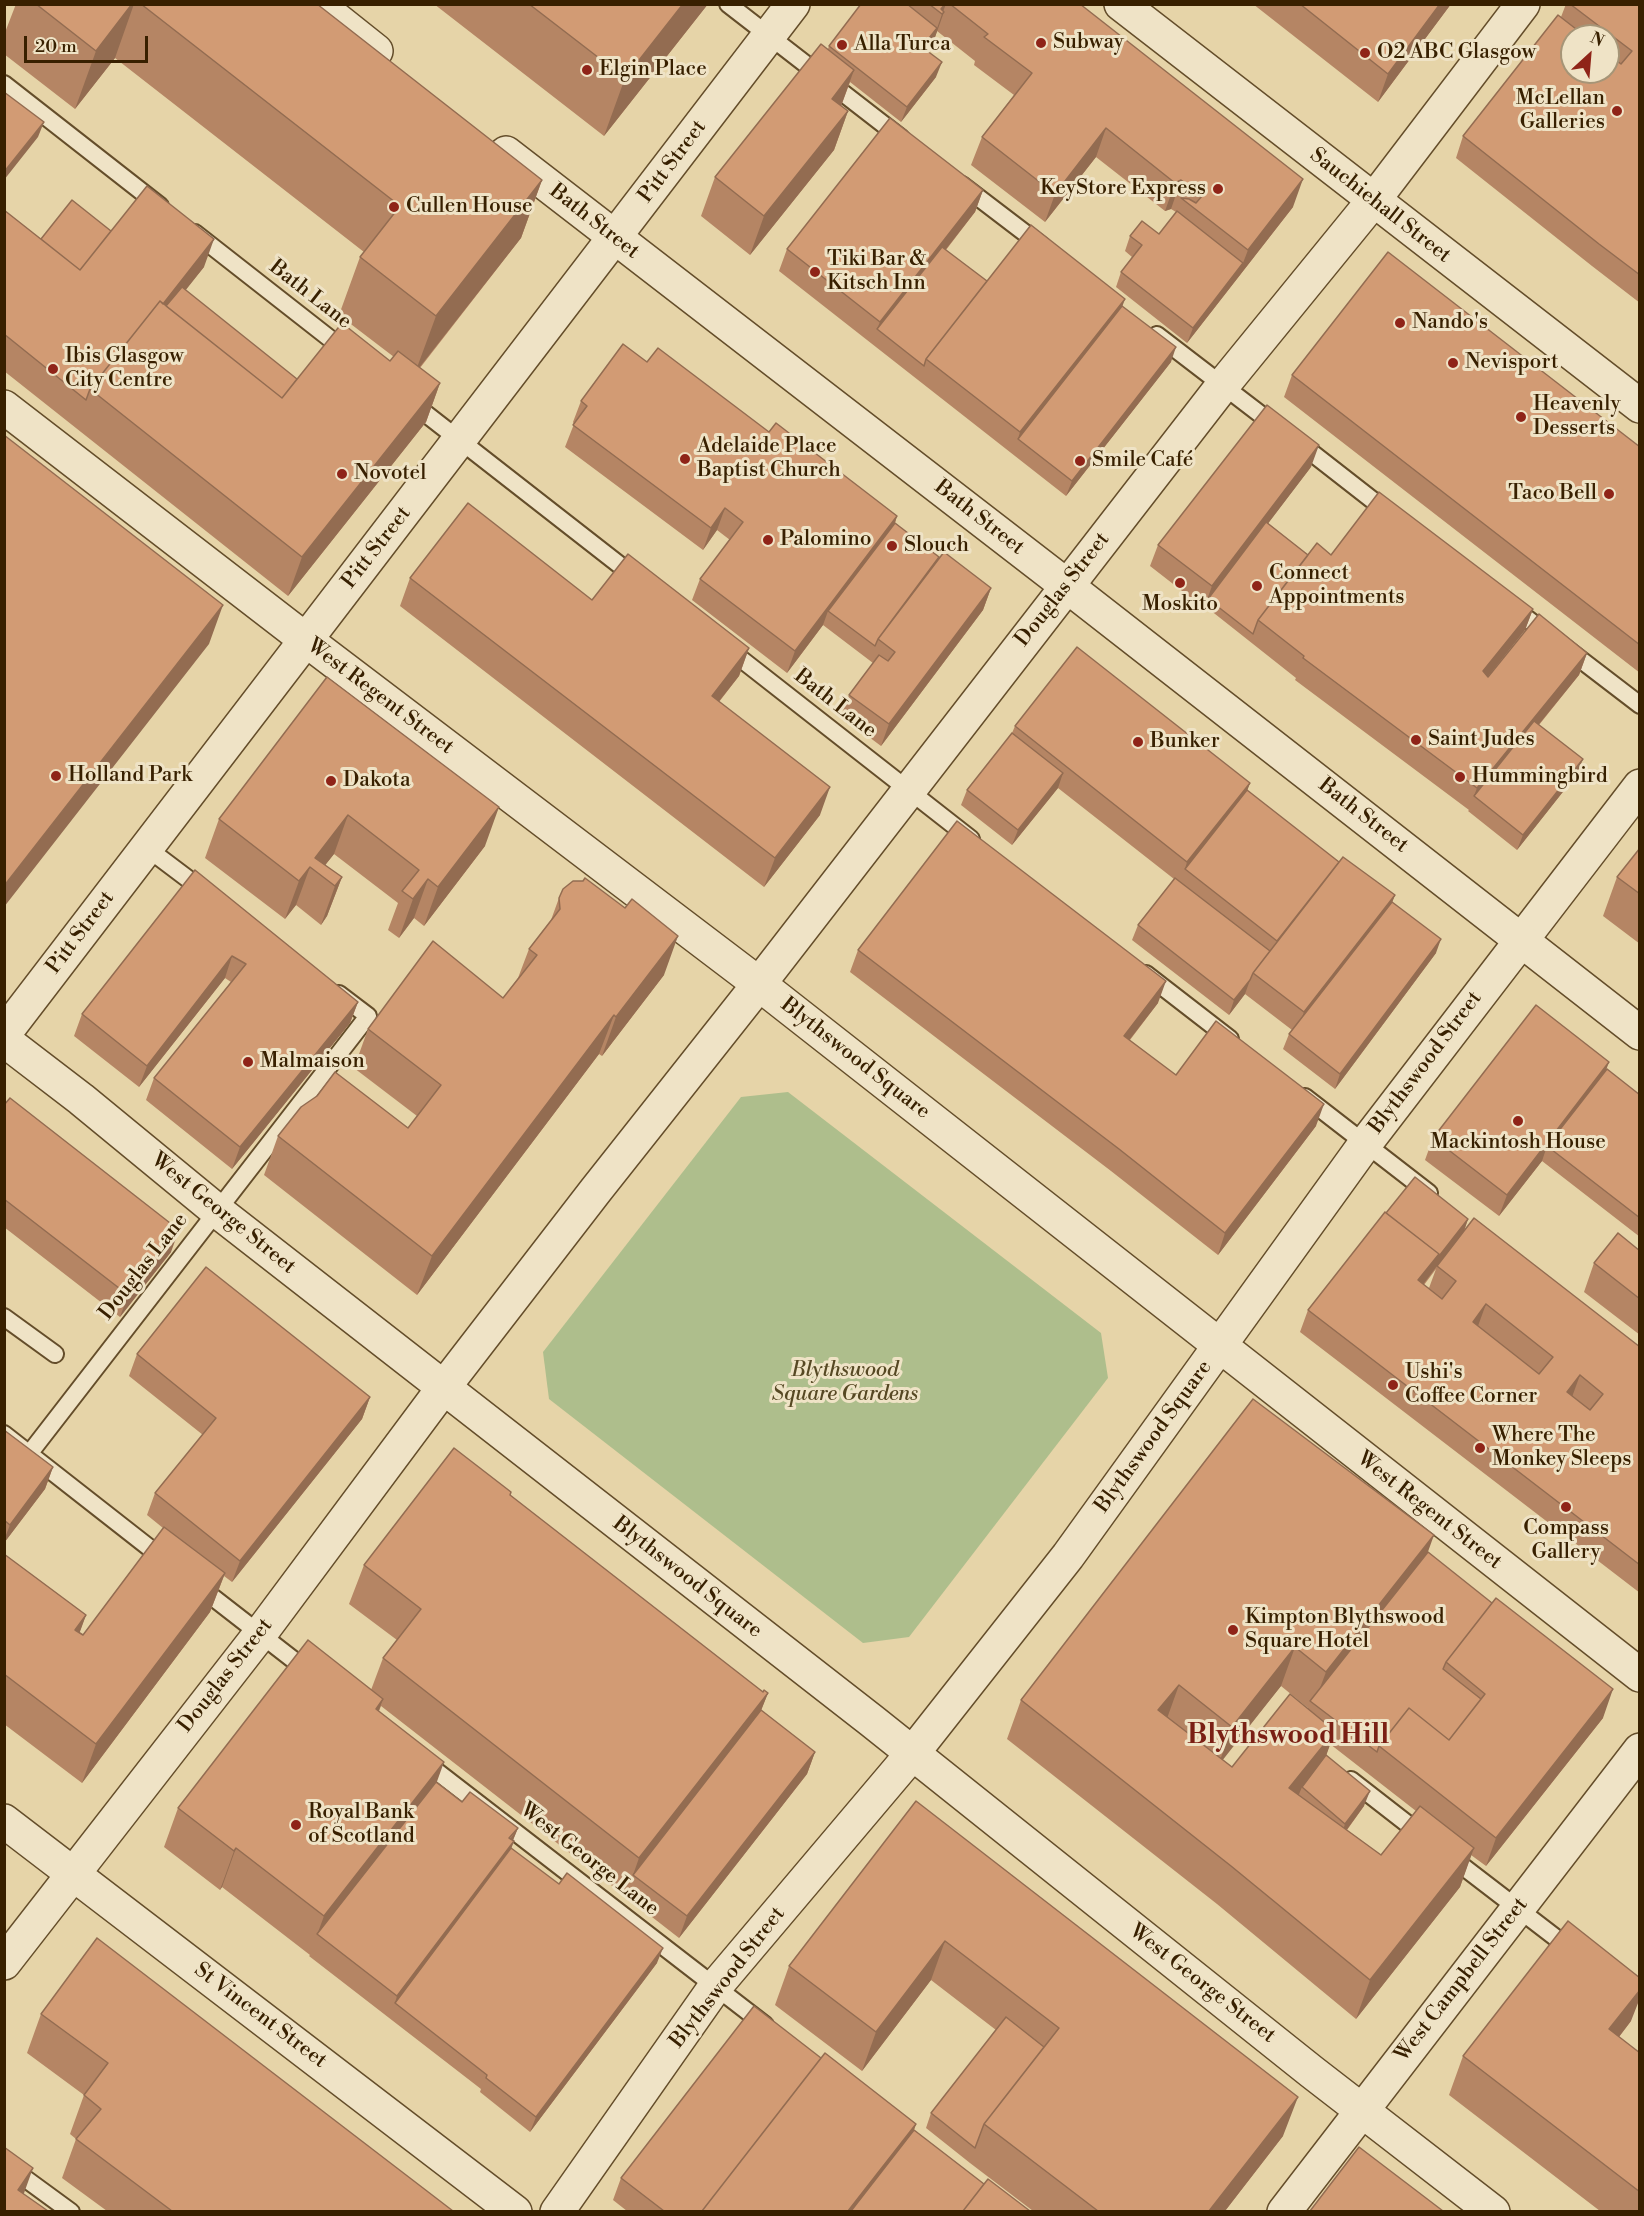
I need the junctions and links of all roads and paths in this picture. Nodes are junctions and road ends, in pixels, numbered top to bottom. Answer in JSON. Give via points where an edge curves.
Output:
{"nodes":[{"id":1,"x":317,"y":4,"type":"edge"},
{"id":2,"x":728,"y":4,"type":"edge"},
{"id":3,"x":793,"y":4,"type":"edge"},
{"id":4,"x":1121,"y":4,"type":"edge"},
{"id":5,"x":1523,"y":4,"type":"edge"},
{"id":6,"x":769,"y":36,"type":"junction"},
{"id":7,"x":399,"y":69,"type":"edge"},
{"id":8,"x":4,"y":84,"type":"edge"},
{"id":9,"x":482,"y":134,"type":"edge"},
{"id":10,"x":915,"y":148,"type":"edge"},
{"id":11,"x":952,"y":177,"type":"edge"},
{"id":12,"x":1373,"y":201,"type":"junction"},
{"id":13,"x":614,"y":238,"type":"junction"},
{"id":14,"x":1055,"y":256,"type":"edge"},
{"id":15,"x":1148,"y":328,"type":"edge"},
{"id":16,"x":358,"y":360,"type":"edge"},
{"id":17,"x":1223,"y":385,"type":"junction"},
{"id":18,"x":403,"y":396,"type":"edge"},
{"id":19,"x":1640,"y":406,"type":"edge"},
{"id":20,"x":4,"y":407,"type":"edge"},
{"id":21,"x":460,"y":440,"type":"junction"},
{"id":22,"x":1403,"y":524,"type":"edge"},
{"id":23,"x":646,"y":585,"type":"edge"},
{"id":24,"x":1067,"y":586,"type":"junction"},
{"id":25,"x":1498,"y":596,"type":"edge"},
{"id":26,"x":711,"y":636,"type":"edge"},
{"id":27,"x":306,"y":640,"type":"junction"},
{"id":28,"x":1640,"y":705,"type":"edge"},
{"id":29,"x":1640,"y":786,"type":"edge"},
{"id":30,"x":908,"y":790,"type":"junction"},
{"id":31,"x":982,"y":847,"type":"edge"},
{"id":32,"x":147,"y":848,"type":"junction"},
{"id":33,"x":221,"y":904,"type":"edge"},
{"id":34,"x":1520,"y":939,"type":"junction"},
{"id":35,"x":1132,"y":963,"type":"edge"},
{"id":36,"x":322,"y":981,"type":"edge"},
{"id":37,"x":759,"y":984,"type":"junction"},
{"id":38,"x":1640,"y":1033,"type":"edge"},
{"id":39,"x":4,"y":1034,"type":"edge"},
{"id":40,"x":4,"y":1040,"type":"edge"},
{"id":41,"x":1244,"y":1050,"type":"edge"},
{"id":42,"x":1291,"y":1086,"type":"edge"},
{"id":43,"x":1365,"y":1143,"type":"junction"},
{"id":44,"x":1438,"y":1201,"type":"edge"},
{"id":45,"x":216,"y":1210,"type":"junction"},
{"id":46,"x":4,"y":1317,"type":"edge"},
{"id":47,"x":1220,"y":1347,"type":"junction"},
{"id":48,"x":55,"y":1354,"type":"dead end"},
{"id":49,"x":444,"y":1387,"type":"junction"},
{"id":50,"x":4,"y":1434,"type":"edge"},
{"id":51,"x":29,"y":1454,"type":"junction"},
{"id":52,"x":260,"y":1634,"type":"junction"},
{"id":53,"x":1640,"y":1675,"type":"edge"},
{"id":54,"x":325,"y":1684,"type":"edge"},
{"id":55,"x":408,"y":1749,"type":"edge"},
{"id":56,"x":1640,"y":1750,"type":"edge"},
{"id":57,"x":912,"y":1754,"type":"junction"},
{"id":58,"x":1340,"y":1772,"type":"edge"},
{"id":59,"x":4,"y":1821,"type":"edge"},
{"id":60,"x":73,"y":1874,"type":"junction"},
{"id":61,"x":1517,"y":1908,"type":"junction"},
{"id":62,"x":1583,"y":1959,"type":"edge"},
{"id":63,"x":4,"y":1964,"type":"edge"},
{"id":64,"x":716,"y":1987,"type":"junction"},
{"id":65,"x":781,"y":2037,"type":"edge"},
{"id":66,"x":1362,"y":2110,"type":"junction"},
{"id":67,"x":4,"y":2163,"type":"edge"},
{"id":68,"x":71,"y":2211,"type":"edge"},
{"id":69,"x":515,"y":2211,"type":"edge"},
{"id":70,"x":557,"y":2211,"type":"edge"},
{"id":71,"x":1284,"y":2211,"type":"edge"},
{"id":72,"x":1493,"y":2211,"type":"edge"}],
"edges":[{"from":1,"to":7,"type":"street"},
{"from":2,"to":6,"type":"lane"},
{"from":3,"to":6,"type":"street","name":"Pitt Street"},
{"from":4,"to":12,"type":"street","name":"Sauchiehall Street"},
{"from":5,"to":12,"type":"street","name":"Douglas Street"},
{"from":6,"to":10,"type":"lane"},
{"from":6,"to":13,"type":"street","name":"Pitt Street"},
{"from":8,"to":16,"type":"lane","name":"Bath Lane"},
{"from":9,"to":13,"type":"street","name":"Bath Street"},
{"from":11,"to":14,"type":"lane"},
{"from":12,"to":17,"type":"street","name":"Douglas Street"},
{"from":12,"to":19,"type":"street","name":"Sauchiehall Street"},
{"from":13,"to":21,"type":"street","name":"Pitt Street"},
{"from":13,"to":24,"type":"street","name":"Bath Street"},
{"from":15,"to":17,"type":"lane"},
{"from":17,"to":22,"type":"lane"},
{"from":17,"to":24,"type":"street","name":"Douglas Street"},
{"from":18,"to":21,"type":"lane"},
{"from":20,"to":27,"type":"street","name":"West Regent Street"},
{"from":21,"to":23,"type":"lane"},
{"from":21,"to":27,"type":"street","name":"Pitt Street"},
{"from":24,"to":30,"type":"street","name":"Douglas Street"},
{"from":24,"to":34,"type":"street","name":"Bath Street"},
{"from":25,"to":28,"type":"lane"},
{"from":26,"to":30,"type":"lane","name":"Bath Lane"},
{"from":27,"to":32,"type":"street","name":"Pitt Street"},
{"from":27,"to":37,"type":"street","name":"West Regent Street"},
{"from":29,"to":34,"type":"street","name":"Blythswood Street"},
{"from":30,"to":31,"type":"lane","name":"Bath Lane"},
{"from":30,"to":37,"type":"street","name":"Douglas Street"},
{"from":32,"to":33,"type":"lane"},
{"from":32,"to":39,"type":"street","name":"Pitt Street"},
{"from":34,"to":38,"type":"street","name":"Bath Street"},
{"from":34,"to":43,"type":"street","name":"Blythswood Street"},
{"from":35,"to":41,"type":"lane"},
{"from":36,"to":45,"type":"lane","name":"Douglas Lane","via":[[368,1016]]},
{"from":37,"to":47,"type":"street","name":"Blythswood Square"},
{"from":37,"to":49,"type":"street","name":"Blythswood Square"},
{"from":40,"to":45,"type":"street","name":"West George Street"},
{"from":42,"to":43,"type":"lane"},
{"from":43,"to":44,"type":"lane"},
{"from":43,"to":47,"type":"street","name":"Blythswood Street"},
{"from":45,"to":49,"type":"street","name":"West George Street"},
{"from":45,"to":51,"type":"lane","name":"Douglas Lane"},
{"from":46,"to":48,"type":"lane"},
{"from":47,"to":53,"type":"street","name":"West Regent Street"},
{"from":47,"to":57,"type":"street","name":"Blythswood Square","via":[[1068,1556]]},
{"from":49,"to":52,"type":"street","name":"Douglas Street"},
{"from":49,"to":57,"type":"street","name":"Blythswood Square"},
{"from":50,"to":51,"type":"lane"},
{"from":51,"to":52,"type":"lane"},
{"from":52,"to":54,"type":"lane"},
{"from":52,"to":60,"type":"street","name":"Douglas Street"},
{"from":55,"to":64,"type":"lane","name":"West George Lane"},
{"from":56,"to":61,"type":"street","name":"West Campbell Street"},
{"from":57,"to":64,"type":"street","name":"Blythswood Street"},
{"from":57,"to":66,"type":"street","name":"West George Street"},
{"from":58,"to":61,"type":"lane"},
{"from":59,"to":60,"type":"street","name":"St Vincent Street"},
{"from":60,"to":63,"type":"street","name":"Douglas Street"},
{"from":60,"to":69,"type":"street","name":"St Vincent Street"},
{"from":61,"to":62,"type":"lane"},
{"from":61,"to":66,"type":"street","name":"West Campbell Street"},
{"from":64,"to":65,"type":"lane","name":"West George Lane"},
{"from":64,"to":70,"type":"street","name":"Blythswood Street"},
{"from":66,"to":71,"type":"street","name":"West Campbell Street"},
{"from":66,"to":72,"type":"street","name":"West George Street"},
{"from":67,"to":68,"type":"lane"}]}
